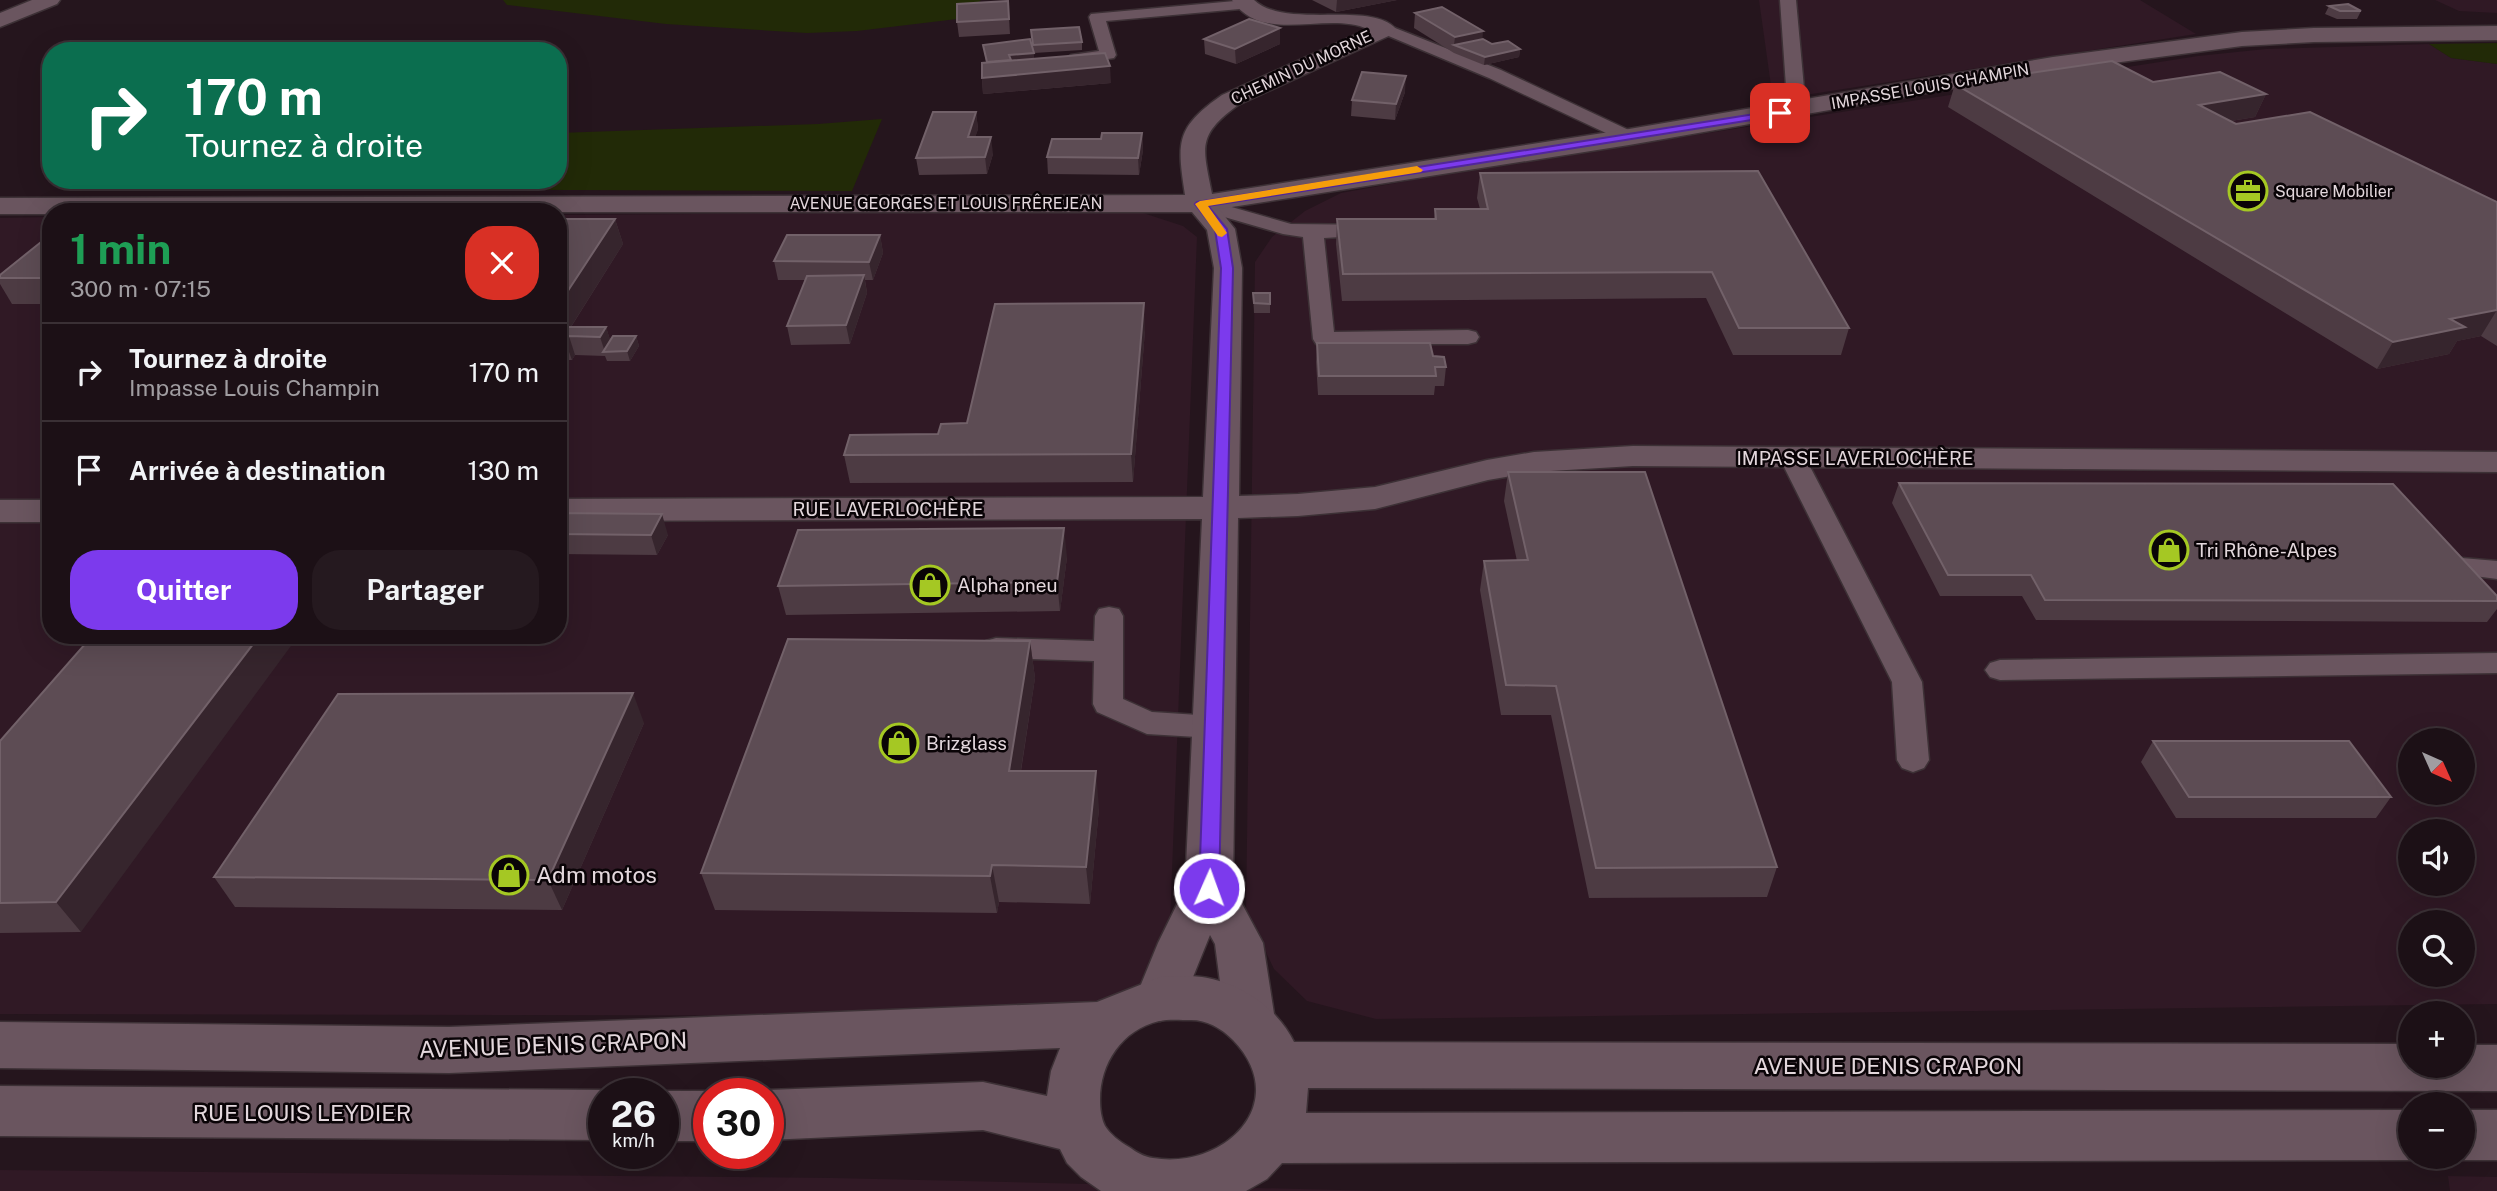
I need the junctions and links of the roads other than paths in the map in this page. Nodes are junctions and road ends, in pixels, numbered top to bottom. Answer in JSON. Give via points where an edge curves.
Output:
{"nodes":[{"id":1,"x":50,"y":0,"type":"edge"},
{"id":2,"x":1788,"y":0,"type":"edge"},
{"id":3,"x":1244,"y":3,"type":"edge"},
{"id":4,"x":0,"y":21,"type":"edge"},
{"id":5,"x":1385,"y":29,"type":"junction"},
{"id":6,"x":2497,"y":33,"type":"edge"},
{"id":7,"x":1056,"y":61,"type":"edge"},
{"id":8,"x":1805,"y":108,"type":"junction"},
{"id":9,"x":1629,"y":137,"type":"junction"},
{"id":10,"x":567,"y":204,"type":"edge"},
{"id":11,"x":1200,"y":204,"type":"junction"},
{"id":12,"x":0,"y":206,"type":"edge"},
{"id":13,"x":42,"y":206,"type":"edge"},
{"id":14,"x":1392,"y":228,"type":"edge"},
{"id":15,"x":1313,"y":232,"type":"junction"},
{"id":16,"x":1468,"y":337,"type":"dead end"},
{"id":17,"x":1792,"y":457,"type":"junction"},
{"id":18,"x":2497,"y":462,"type":"edge"},
{"id":19,"x":1218,"y":508,"type":"junction"},
{"id":20,"x":567,"y":510,"type":"edge"},
{"id":21,"x":0,"y":511,"type":"edge"},
{"id":22,"x":42,"y":511,"type":"edge"},
{"id":23,"x":2462,"y":567,"type":"edge"},
{"id":24,"x":2497,"y":570,"type":"edge"},
{"id":25,"x":1109,"y":616,"type":"dead end"},
{"id":26,"x":974,"y":648,"type":"edge"},
{"id":27,"x":1108,"y":651,"type":"junction"},
{"id":28,"x":2497,"y":663,"type":"edge"},
{"id":29,"x":2000,"y":670,"type":"dead end"},
{"id":30,"x":1214,"y":727,"type":"junction"},
{"id":31,"x":1913,"y":760,"type":"dead end"},
{"id":32,"x":1209,"y":888,"type":"junction"},
{"id":33,"x":1160,"y":999,"type":"junction"},
{"id":34,"x":1250,"y":1020,"type":"junction"},
{"id":35,"x":1107,"y":1024,"type":"junction"},
{"id":36,"x":0,"y":1045,"type":"edge"},
{"id":37,"x":1280,"y":1065,"type":"junction"},
{"id":38,"x":2497,"y":1068,"type":"edge"},
{"id":39,"x":0,"y":1111,"type":"edge"},
{"id":40,"x":784,"y":1114,"type":"edge"},
{"id":41,"x":588,"y":1115,"type":"edge"},
{"id":42,"x":1078,"y":1128,"type":"junction"},
{"id":43,"x":2398,"y":1135,"type":"edge"},
{"id":44,"x":2475,"y":1135,"type":"edge"},
{"id":45,"x":2497,"y":1135,"type":"edge"},
{"id":46,"x":1269,"y":1138,"type":"junction"},
{"id":47,"x":1153,"y":1188,"type":"edge"}],
"edges":[{"from":1,"to":4,"type":"street"},
{"from":2,"to":8,"type":"lane","via":[[1796,101]]},
{"from":3,"to":5,"type":"street","name":"CHEMIN DU MORNE","via":[[1269,16],[1370,20]]},
{"from":3,"to":7,"type":"lane","via":[[1097,17],[1108,55]]},
{"from":5,"to":9,"type":"lane"},
{"from":5,"to":11,"type":"street","name":"CHEMIN DU MORNE","via":[[1208,114],[1191,141]]},
{"from":6,"to":8,"type":"street","name":"IMPASSE LOUIS CHAMPIN","via":[[2242,39],[2053,64]]},
{"from":8,"to":9,"type":"street","name":"IMPASSE LOUIS CHAMPIN"},
{"from":9,"to":11,"type":"street","name":"IMPASSE LOUIS CHAMPIN"},
{"from":10,"to":11,"type":"street","name":"AVENUE GEORGES ET LOUIS FRÊREJEAN"},
{"from":11,"to":15,"type":"lane","via":[[1290,230]]},
{"from":11,"to":19,"type":"street","via":[[1221,229],[1227,268]]},
{"from":12,"to":13,"type":"street","name":"AVENUE GEORGES ET LOUIS FRÊREJEAN"},
{"from":14,"to":15,"type":"lane"},
{"from":15,"to":16,"type":"lane","via":[[1324,339]]},
{"from":17,"to":18,"type":"street","name":"IMPASSE LAVERLOCHÈRE"},
{"from":17,"to":19,"type":"street","name":"IMPASSE LAVERLOCHÈRE","via":[[1633,456],[1534,462],[1351,501]]},
{"from":17,"to":31,"type":"lane","via":[[1907,682]]},
{"from":19,"to":20,"type":"street","name":"RUE LAVERLOCHÈRE"},
{"from":19,"to":30,"type":"street"},
{"from":21,"to":22,"type":"street"},
{"from":23,"to":24,"type":"lane"},
{"from":25,"to":27,"type":"lane"},
{"from":26,"to":27,"type":"lane"},
{"from":27,"to":30,"type":"lane","via":[[1108,704],[1147,723]]},
{"from":28,"to":29,"type":"lane"},
{"from":30,"to":32,"type":"street"},
{"from":32,"to":33,"type":"street"},
{"from":32,"to":34,"type":"street","via":[[1239,943]]},
{"from":33,"to":34,"type":"street","via":[[1207,1000]]},
{"from":33,"to":35,"type":"street","via":[[1132,1008]]},
{"from":34,"to":37,"type":"street"},
{"from":35,"to":36,"type":"street","name":"AVENUE DENIS CRAPON","via":[[449,1050]]},
{"from":35,"to":42,"type":"street","via":[[1082,1054],[1072,1091]]},
{"from":37,"to":38,"type":"street","name":"AVENUE DENIS CRAPON"},
{"from":37,"to":46,"type":"street","via":[[1281,1101]]},
{"from":39,"to":41,"type":"street","name":"RUE LOUIS LEYDIER"},
{"from":40,"to":42,"type":"street","via":[[983,1106]]},
{"from":42,"to":47,"type":"street","via":[[1095,1154],[1122,1175]]},
{"from":43,"to":46,"type":"street"},
{"from":44,"to":45,"type":"street"},
{"from":46,"to":47,"type":"street","via":[[1247,1161],[1219,1178]]}]}
